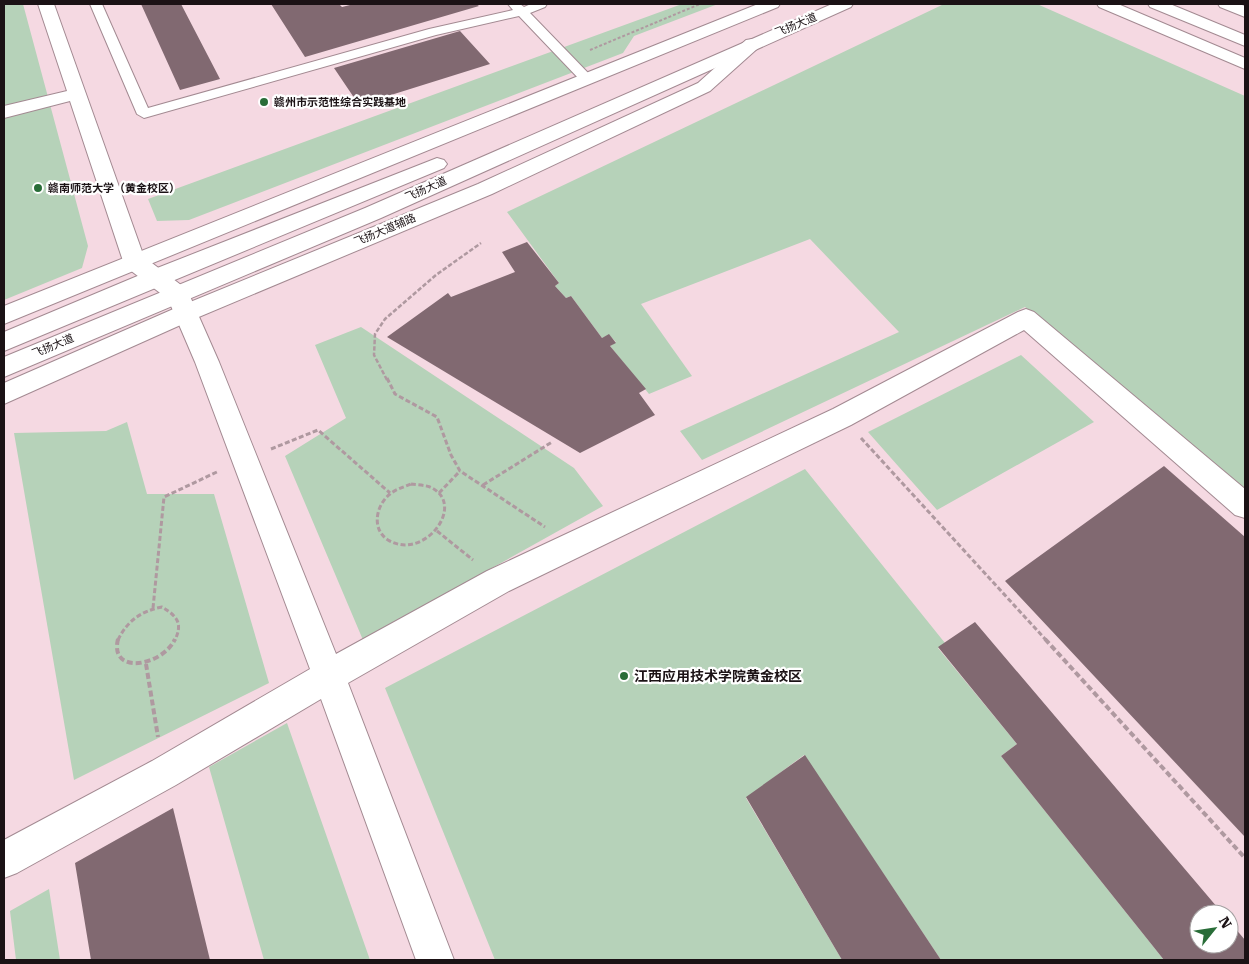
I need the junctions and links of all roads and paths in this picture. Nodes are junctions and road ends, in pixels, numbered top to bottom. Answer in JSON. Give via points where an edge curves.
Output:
{"nodes":[{"id":1,"x":46,"y":4,"type":"edge"},
{"id":2,"x":96,"y":4,"type":"edge"},
{"id":3,"x":541,"y":4,"type":"edge"},
{"id":4,"x":700,"y":4,"type":"edge"},
{"id":5,"x":772,"y":4,"type":"edge"},
{"id":6,"x":806,"y":4,"type":"edge"},
{"id":7,"x":845,"y":4,"type":"edge"},
{"id":8,"x":1105,"y":4,"type":"edge"},
{"id":9,"x":1156,"y":4,"type":"edge"},
{"id":10,"x":1226,"y":4,"type":"edge"},
{"id":11,"x":518,"y":8,"type":"edge"},
{"id":12,"x":1245,"y":12,"type":"edge"},
{"id":13,"x":1245,"y":41,"type":"edge"},
{"id":14,"x":752,"y":44,"type":"junction"},
{"id":15,"x":568,"y":59,"type":"junction"},
{"id":16,"x":1245,"y":64,"type":"edge"},
{"id":17,"x":586,"y":78,"type":"junction"},
{"id":18,"x":76,"y":94,"type":"junction"},
{"id":19,"x":4,"y":112,"type":"edge"},
{"id":20,"x":485,"y":189,"type":"junction"},
{"id":21,"x":373,"y":212,"type":"junction"},
{"id":22,"x":481,"y":243,"type":"dead end"},
{"id":23,"x":134,"y":261,"type":"junction"},
{"id":24,"x":155,"y":278,"type":"junction"},
{"id":25,"x":182,"y":304,"type":"junction"},
{"id":26,"x":4,"y":315,"type":"edge"},
{"id":27,"x":4,"y":342,"type":"edge"},
{"id":28,"x":4,"y":367,"type":"edge"},
{"id":29,"x":4,"y":394,"type":"edge"},
{"id":30,"x":842,"y":417,"type":"junction"},
{"id":31,"x":552,"y":442,"type":"dead end"},
{"id":32,"x":244,"y":460,"type":"junction"},
{"id":33,"x":460,"y":471,"type":"junction"},
{"id":34,"x":483,"y":485,"type":"junction"},
{"id":35,"x":390,"y":493,"type":"junction"},
{"id":36,"x":439,"y":493,"type":"junction"},
{"id":37,"x":1245,"y":506,"type":"edge"},
{"id":38,"x":437,"y":531,"type":"junction"},
{"id":39,"x":572,"y":546,"type":"junction"},
{"id":40,"x":498,"y":581,"type":"junction"},
{"id":41,"x":153,"y":608,"type":"junction"},
{"id":42,"x":146,"y":664,"type":"junction"},
{"id":43,"x":329,"y":676,"type":"junction"},
{"id":44,"x":164,"y":774,"type":"junction"},
{"id":45,"x":1245,"y":858,"type":"edge"},
{"id":46,"x":4,"y":860,"type":"edge"},
{"id":47,"x":435,"y":960,"type":"edge"}],
"edges":[{"from":1,"to":18,"type":"street"},
{"from":2,"to":11,"type":"lane","via":[[144,114]]},
{"from":3,"to":11,"type":"lane"},
{"from":4,"to":15,"type":"path"},
{"from":5,"to":17,"type":"street"},
{"from":6,"to":24,"type":"street","name":"飞扬大道","via":[[426,169]]},
{"from":7,"to":14,"type":"street","name":"飞扬大道"},
{"from":8,"to":16,"type":"street"},
{"from":9,"to":13,"type":"street"},
{"from":10,"to":12,"type":"street"},
{"from":11,"to":15,"type":"lane"},
{"from":14,"to":20,"type":"street","name":"飞扬大道辅路","via":[[704,87]]},
{"from":14,"to":21,"type":"street","name":"飞扬大道"},
{"from":15,"to":17,"type":"lane"},
{"from":17,"to":23,"type":"street"},
{"from":18,"to":19,"type":"street"},
{"from":18,"to":23,"type":"street"},
{"from":20,"to":21,"type":"street"},
{"from":20,"to":25,"type":"street","name":"飞扬大道辅路"},
{"from":21,"to":25,"type":"street","name":"飞扬大道"},
{"from":22,"to":33,"type":"path","via":[[385,318],[376,334],[374,355],[395,394],[437,417]]},
{"from":23,"to":24,"type":"street"},
{"from":23,"to":26,"type":"street"},
{"from":24,"to":25,"type":"street"},
{"from":24,"to":27,"type":"street","name":"飞扬大道"},
{"from":25,"to":28,"type":"street","name":"飞扬大道"},
{"from":25,"to":29,"type":"street","name":"飞扬大道辅路"},
{"from":25,"to":32,"type":"street"},
{"from":30,"to":37,"type":"street","via":[[1026,318]]},
{"from":30,"to":39,"type":"street"},
{"from":30,"to":45,"type":"path"},
{"from":31,"to":34,"type":"path"},
{"from":32,"to":35,"type":"path","via":[[318,430]]},
{"from":32,"to":41,"type":"path","via":[[164,497]]},
{"from":32,"to":43,"type":"street"},
{"from":33,"to":34,"type":"path"},
{"from":33,"to":36,"type":"path"},
{"from":34,"to":39,"type":"path"},
{"from":35,"to":36,"type":"path","via":[[405,486],[422,484]]},
{"from":35,"to":38,"type":"path","via":[[378,510],[376,520],[385,538],[404,545],[416,544]]},
{"from":36,"to":38,"type":"path","via":[[445,512]]},
{"from":38,"to":40,"type":"path"},
{"from":39,"to":40,"type":"street"},
{"from":40,"to":43,"type":"street"},
{"from":41,"to":42,"type":"path","via":[[170,610],[176,616],[178,633],[167,652]]},
{"from":41,"to":42,"type":"path","via":[[126,623],[118,641],[121,657],[127,662]]},
{"from":42,"to":44,"type":"path"},
{"from":43,"to":44,"type":"street"},
{"from":43,"to":47,"type":"street"},
{"from":44,"to":46,"type":"street"}]}
